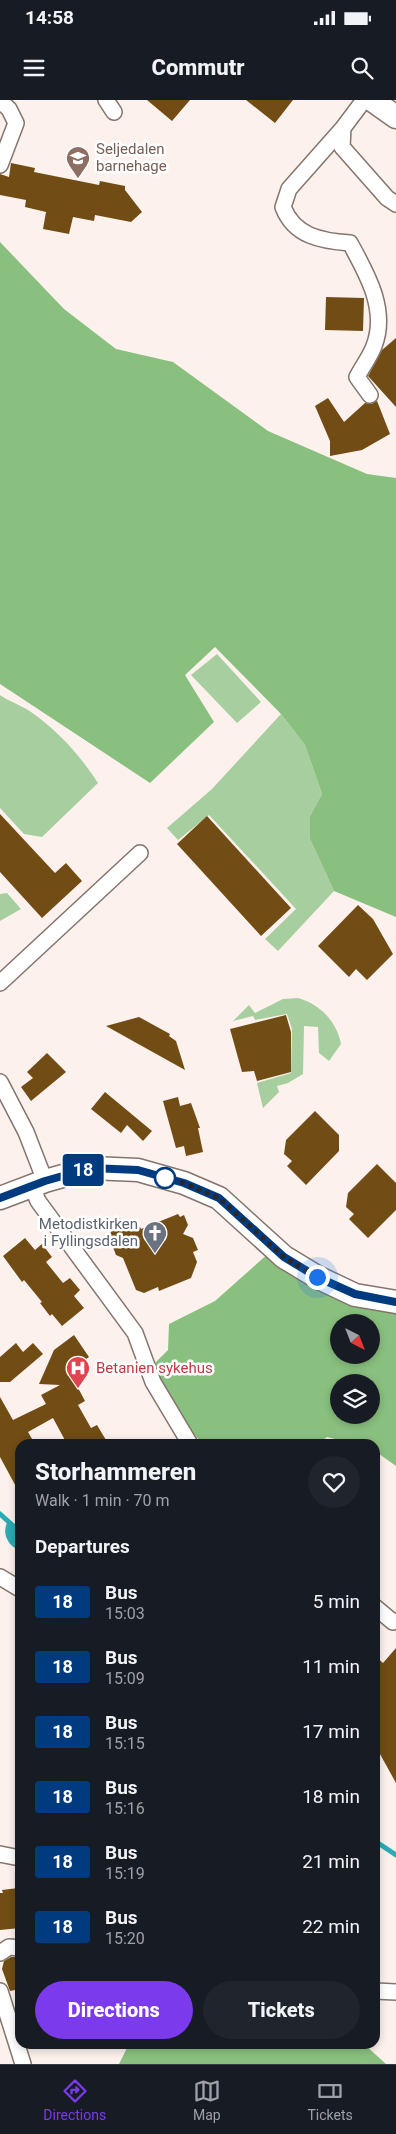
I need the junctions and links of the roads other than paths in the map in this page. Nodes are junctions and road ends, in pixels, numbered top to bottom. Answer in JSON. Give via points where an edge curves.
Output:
{"nodes":[{"id":1,"x":364,"y":100,"type":"edge"},
{"id":2,"x":372,"y":100,"type":"edge"},
{"id":3,"x":0,"y":101,"type":"edge"},
{"id":4,"x":396,"y":117,"type":"edge"},
{"id":5,"x":343,"y":128,"type":"junction"},
{"id":6,"x":0,"y":165,"type":"edge"},
{"id":7,"x":396,"y":204,"type":"edge"},
{"id":8,"x":370,"y":395,"type":"dead end"},
{"id":9,"x":140,"y":854,"type":"dead end"},
{"id":10,"x":0,"y":983,"type":"edge"},
{"id":11,"x":0,"y":1082,"type":"edge"},
{"id":12,"x":38,"y":1183,"type":"junction"},
{"id":13,"x":0,"y":1198,"type":"edge"},
{"id":14,"x":396,"y":1302,"type":"edge"},
{"id":15,"x":187,"y":1439,"type":"edge"},
{"id":16,"x":0,"y":1577,"type":"edge"},
{"id":17,"x":15,"y":1586,"type":"edge"},
{"id":18,"x":380,"y":1611,"type":"edge"},
{"id":19,"x":396,"y":1621,"type":"edge"},
{"id":20,"x":0,"y":1854,"type":"edge"},
{"id":21,"x":15,"y":1857,"type":"edge"},
{"id":22,"x":15,"y":1948,"type":"edge"},
{"id":23,"x":0,"y":1953,"type":"edge"},
{"id":24,"x":0,"y":1991,"type":"edge"},
{"id":25,"x":380,"y":1991,"type":"edge"},
{"id":26,"x":396,"y":1992,"type":"edge"},
{"id":27,"x":15,"y":2039,"type":"edge"},
{"id":28,"x":18,"y":2049,"type":"edge"},
{"id":29,"x":23,"y":2064,"type":"edge"}],
"edges":[{"from":1,"to":5,"type":"street"},
{"from":2,"to":4,"type":"main road"},
{"from":3,"to":6,"type":"street","via":[[16,123]]},
{"from":5,"to":7,"type":"street","via":[[342,148]]},
{"from":5,"to":8,"type":"street","via":[[289,189],[283,207],[293,225],[304,234],[350,243],[370,280],[379,310],[374,345],[356,377]]},
{"from":9,"to":10,"type":"street"},
{"from":11,"to":12,"type":"street","via":[[26,1132]]},
{"from":12,"to":13,"type":"main road"},
{"from":12,"to":14,"type":"main road","via":[[91,1168],[138,1170],[184,1183],[219,1198],[284,1257],[317,1277],[355,1294]]},
{"from":12,"to":15,"type":"street","via":[[38,1200],[135,1333],[153,1382]]},
{"from":16,"to":17,"type":"street"},
{"from":18,"to":19,"type":"street"},
{"from":20,"to":21,"type":"street"},
{"from":22,"to":23,"type":"street","via":[[9,1947]]},
{"from":24,"to":27,"type":"street"},
{"from":25,"to":26,"type":"street"},
{"from":28,"to":29,"type":"street"}]}
